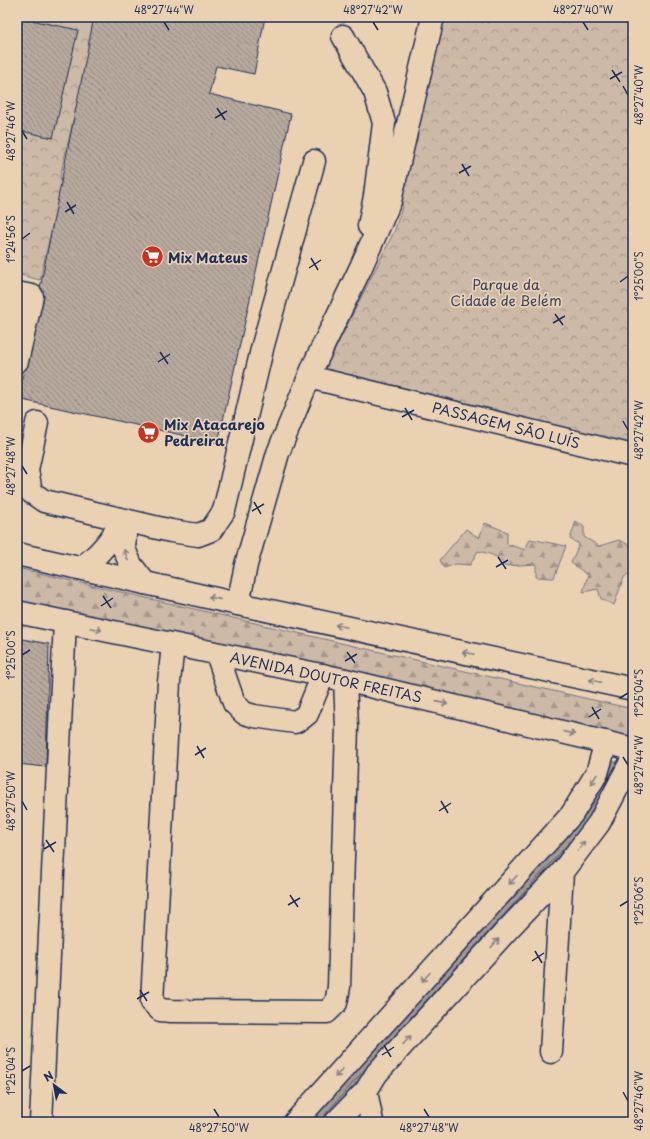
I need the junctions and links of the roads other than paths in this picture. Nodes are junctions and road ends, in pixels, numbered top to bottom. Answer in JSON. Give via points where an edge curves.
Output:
{"nodes":[{"id":1,"x":433,"y":17,"type":"edge"},
{"id":2,"x":343,"y":36,"type":"dead end"},
{"id":3,"x":314,"y":161,"type":"dead end"},
{"id":4,"x":361,"y":267,"type":"junction"},
{"id":5,"x":24,"y":294,"type":"edge"},
{"id":6,"x":17,"y":361,"type":"edge"},
{"id":7,"x":309,"y":376,"type":"junction"},
{"id":8,"x":37,"y":423,"type":"dead end"},
{"id":9,"x":633,"y":456,"type":"edge"},
{"id":10,"x":124,"y":520,"type":"junction"},
{"id":11,"x":17,"y":554,"type":"edge"},
{"id":12,"x":80,"y":568,"type":"junction"},
{"id":13,"x":145,"y":583,"type":"junction"},
{"id":14,"x":238,"y":604,"type":"junction"},
{"id":15,"x":17,"y":612,"type":"edge"},
{"id":16,"x":65,"y":622,"type":"junction"},
{"id":17,"x":173,"y":644,"type":"junction"},
{"id":18,"x":217,"y":654,"type":"junction"},
{"id":19,"x":323,"y":675,"type":"junction"},
{"id":20,"x":345,"y":680,"type":"junction"},
{"id":21,"x":633,"y":689,"type":"edge"},
{"id":22,"x":606,"y":742,"type":"junction"},
{"id":23,"x":633,"y":749,"type":"edge"},
{"id":24,"x":633,"y":758,"type":"edge"},
{"id":25,"x":562,"y":872,"type":"junction"},
{"id":26,"x":551,"y":1052,"type":"dead end"},
{"id":27,"x":357,"y":1054,"type":"junction"},
{"id":28,"x":371,"y":1082,"type":"junction"},
{"id":29,"x":41,"y":1122,"type":"edge"},
{"id":30,"x":295,"y":1122,"type":"edge"},
{"id":31,"x":336,"y":1122,"type":"edge"},
{"id":32,"x":372,"y":1122,"type":"edge"}],
"edges":[{"from":1,"to":4,"type":"street","via":[[390,201]]},
{"from":2,"to":4,"type":"street","via":[[375,92],[384,123],[375,196]]},
{"from":3,"to":10,"type":"street","via":[[263,345],[224,511],[211,530],[198,535],[171,532]]},
{"from":4,"to":7,"type":"street"},
{"from":5,"to":6,"type":"street"},
{"from":7,"to":9,"type":"street","name":"PASSAGEM SÃO LUÍS"},
{"from":7,"to":14,"type":"street","via":[[278,453]]},
{"from":8,"to":10,"type":"street","via":[[27,470],[31,492],[44,501]]},
{"from":10,"to":12,"type":"street","via":[[106,544]]},
{"from":13,"to":10,"type":"street","one_way":true,"via":[[130,565],[124,549]]},
{"from":11,"to":12,"type":"street"},
{"from":12,"to":13,"type":"street"},
{"from":14,"to":13,"type":"street","one_way":true},
{"from":21,"to":14,"type":"street","one_way":true},
{"from":15,"to":16,"type":"street","name":"AVENIDA DOUTOR FREITAS"},
{"from":16,"to":17,"type":"street","name":"AVENIDA DOUTOR FREITAS","one_way":true},
{"from":16,"to":29,"type":"street"},
{"from":17,"to":18,"type":"street","name":"AVENIDA DOUTOR FREITAS"},
{"from":17,"to":20,"type":"street","via":[[152,1002],[160,1010],[327,1012],[336,1003],[339,987],[347,727]]},
{"from":18,"to":19,"type":"street","name":"AVENIDA DOUTOR FREITAS"},
{"from":18,"to":19,"type":"street","via":[[234,703],[244,713],[254,716],[295,722],[302,718],[307,714]]},
{"from":19,"to":20,"type":"street","name":"AVENIDA DOUTOR FREITAS"},
{"from":20,"to":22,"type":"street","name":"AVENIDA DOUTOR FREITAS","one_way":true},
{"from":22,"to":23,"type":"street","name":"AVENIDA DOUTOR FREITAS"},
{"from":22,"to":27,"type":"street","one_way":true,"via":[[597,773],[572,814]]},
{"from":25,"to":24,"type":"street","one_way":true,"via":[[599,823]]},
{"from":25,"to":26,"type":"street"},
{"from":28,"to":25,"type":"street","one_way":true},
{"from":27,"to":28,"type":"street"},
{"from":27,"to":30,"type":"street","one_way":true},
{"from":28,"to":31,"type":"street"},
{"from":28,"to":32,"type":"street"}]}
